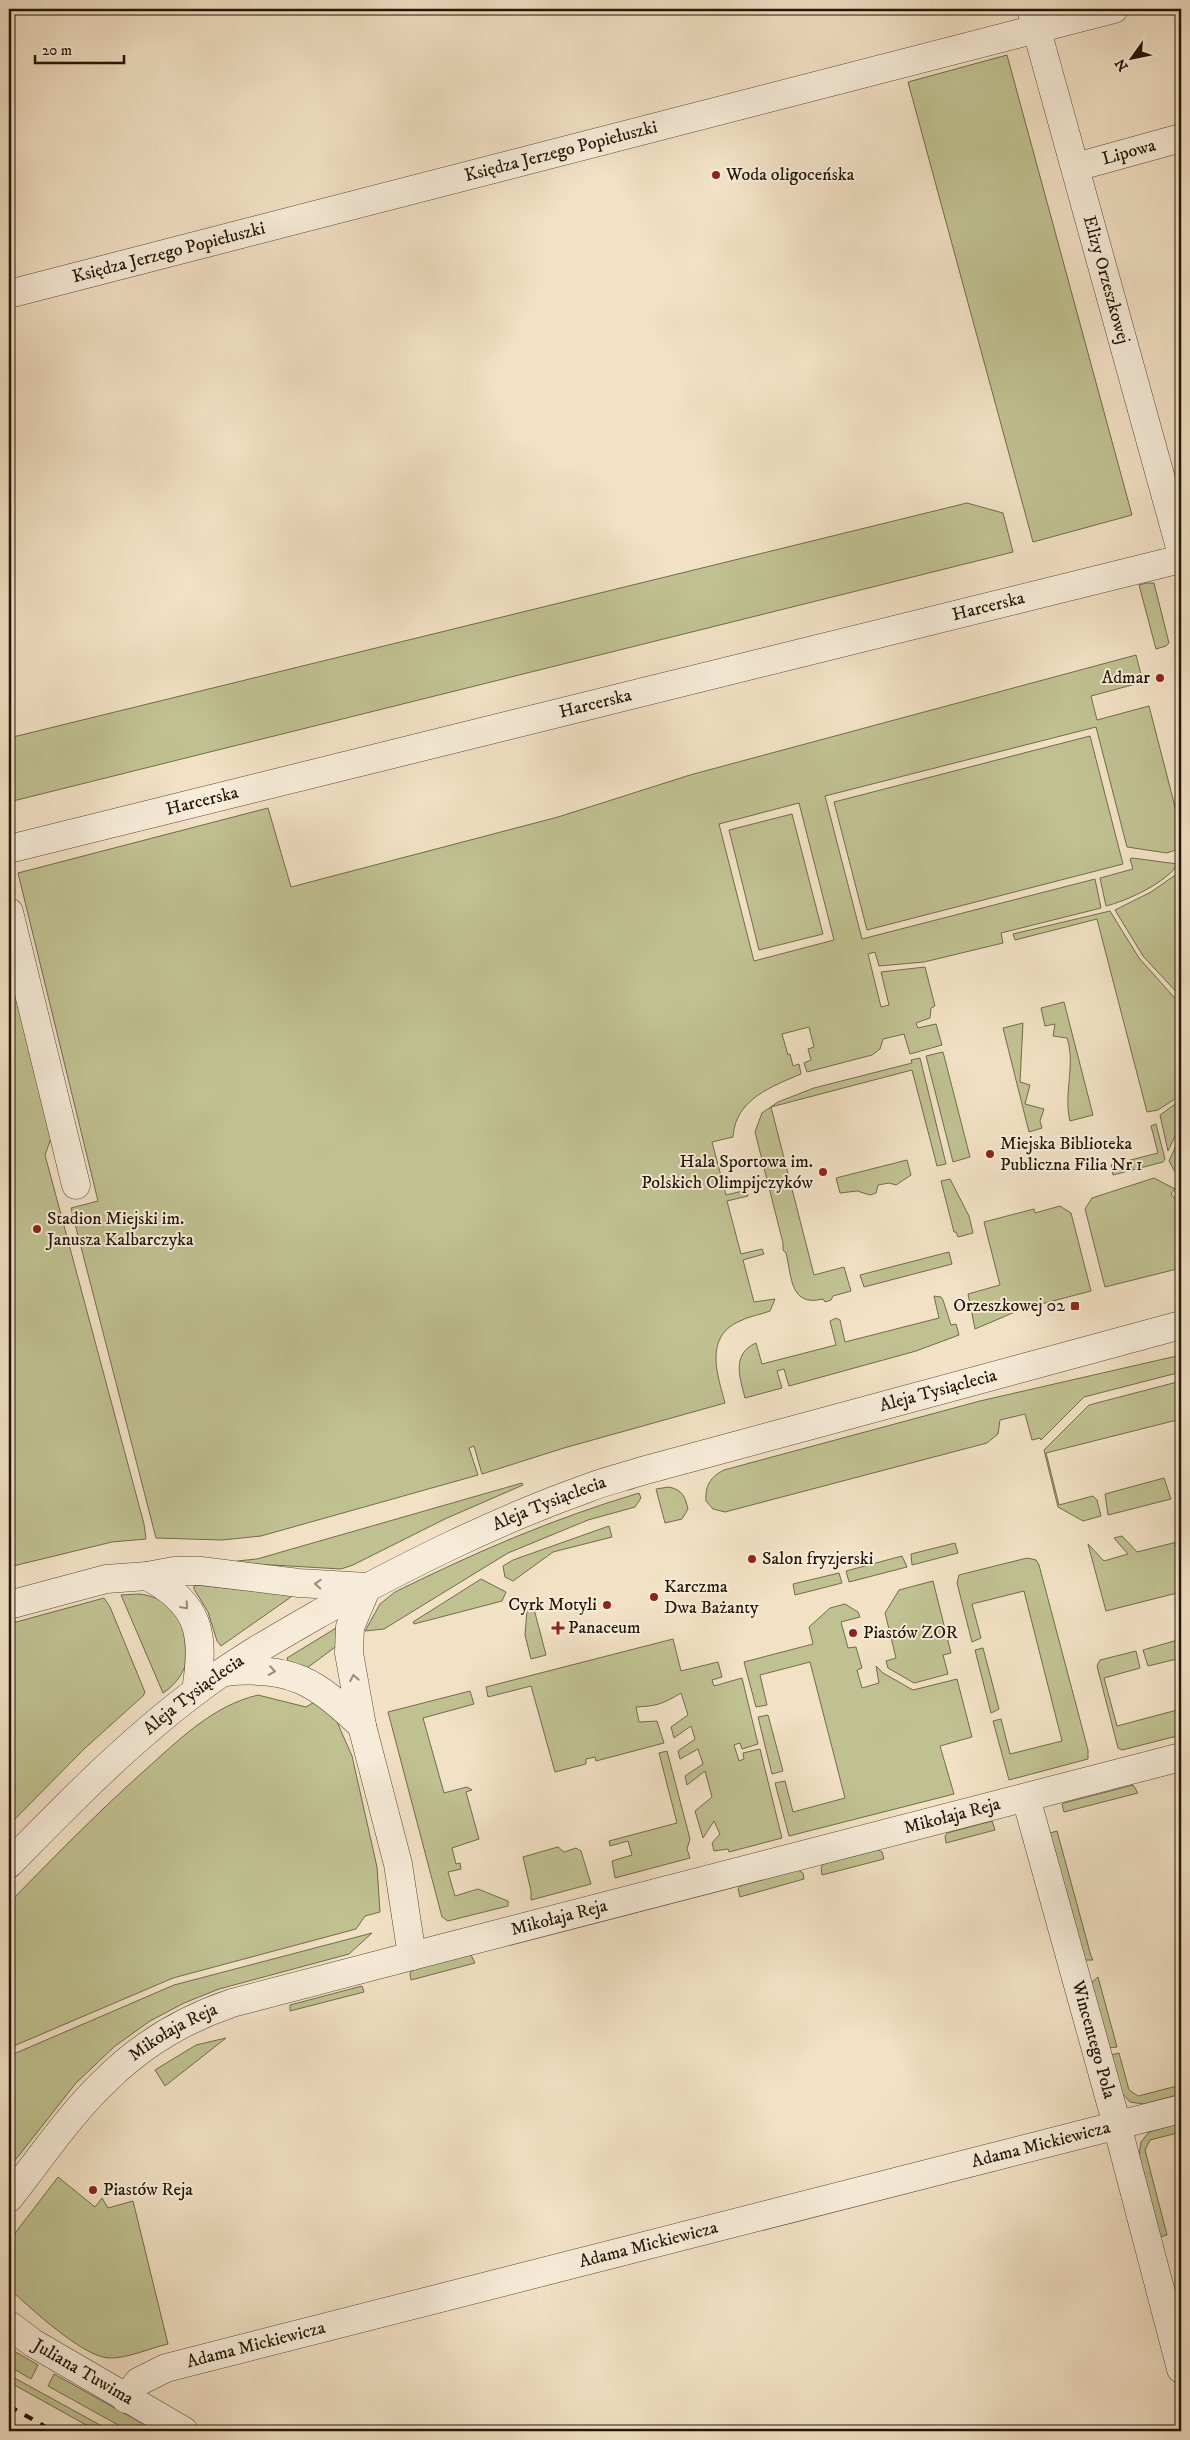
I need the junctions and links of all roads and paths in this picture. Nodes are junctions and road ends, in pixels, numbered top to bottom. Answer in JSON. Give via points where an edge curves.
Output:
{"nodes":[{"id":1,"x":1114,"y":9,"type":"edge"},
{"id":2,"x":1033,"y":19,"type":"edge"},
{"id":3,"x":1181,"y":138,"type":"edge"},
{"id":4,"x":1076,"y":167,"type":"junction"},
{"id":5,"x":9,"y":294,"type":"edge"},
{"id":6,"x":1181,"y":551,"type":"edge"},
{"id":7,"x":1181,"y":559,"type":"edge"},
{"id":8,"x":9,"y":849,"type":"edge"},
{"id":9,"x":9,"y":912,"type":"edge"},
{"id":10,"x":76,"y":1185,"type":"dead end"},
{"id":11,"x":1181,"y":1325,"type":"edge"},
{"id":12,"x":147,"y":1576,"type":"junction"},
{"id":13,"x":367,"y":1587,"type":"junction"},
{"id":14,"x":9,"y":1605,"type":"edge"},
{"id":15,"x":224,"y":1672,"type":"junction"},
{"id":16,"x":196,"y":1691,"type":"junction"},
{"id":17,"x":362,"y":1726,"type":"junction"},
{"id":18,"x":1181,"y":1758,"type":"edge"},
{"id":19,"x":1026,"y":1798,"type":"junction"},
{"id":20,"x":9,"y":1864,"type":"edge"},
{"id":21,"x":412,"y":1956,"type":"junction"},
{"id":22,"x":1181,"y":2109,"type":"edge"},
{"id":23,"x":1117,"y":2125,"type":"junction"},
{"id":24,"x":9,"y":2198,"type":"edge"},
{"id":25,"x":9,"y":2324,"type":"edge"},
{"id":26,"x":1181,"y":2369,"type":"edge"},
{"id":27,"x":126,"y":2399,"type":"junction"},
{"id":28,"x":184,"y":2431,"type":"edge"}],
"edges":[{"from":1,"to":2,"type":"street","name":"Księdza Jerzego Popiełuszki"},
{"from":2,"to":4,"type":"street","name":"Elizy Orzeszkowej"},
{"from":2,"to":5,"type":"street","name":"Księdza Jerzego Popiełuszki"},
{"from":3,"to":4,"type":"street","name":"Lipowa"},
{"from":4,"to":6,"type":"street","name":"Elizy Orzeszkowej"},
{"from":7,"to":8,"type":"street","name":"Harcerska"},
{"from":9,"to":10,"type":"street"},
{"from":11,"to":13,"type":"street","name":"Aleja Tysiąclecia","via":[[590,1487],[523,1513]]},
{"from":13,"to":12,"type":"street","one_way":true,"via":[[299,1583],[201,1571]]},
{"from":12,"to":14,"type":"street","via":[[106,1579]]},
{"from":12,"to":16,"type":"street","one_way":true,"via":[[176,1596],[190,1611],[197,1626],[201,1644]]},
{"from":13,"to":15,"type":"street","name":"Aleja Tysiąclecia"},
{"from":17,"to":13,"type":"street","one_way":true,"via":[[349,1639],[350,1627]]},
{"from":15,"to":16,"type":"street","name":"Aleja Tysiąclecia"},
{"from":15,"to":17,"type":"street","one_way":true,"via":[[267,1670],[306,1681],[328,1695]]},
{"from":16,"to":20,"type":"street","name":"Aleja Tysiąclecia","via":[[148,1728]]},
{"from":17,"to":21,"type":"street","via":[[398,1864]]},
{"from":18,"to":19,"type":"street","name":"Mikołaja Reja"},
{"from":19,"to":21,"type":"street","name":"Mikołaja Reja"},
{"from":19,"to":23,"type":"street","name":"Wincentego Pola"},
{"from":21,"to":24,"type":"street","name":"Mikołaja Reja","via":[[232,2003],[167,2032],[106,2080]]},
{"from":22,"to":23,"type":"street","name":"Adama Mickiewicza"},
{"from":23,"to":26,"type":"street","name":"Wincentego Pola"},
{"from":23,"to":27,"type":"street","name":"Adama Mickiewicza","via":[[166,2368],[138,2382]]},
{"from":25,"to":27,"type":"street","name":"Juliana Tuwima","via":[[34,2344]]},
{"from":27,"to":28,"type":"street","name":"Juliana Tuwima"}]}
